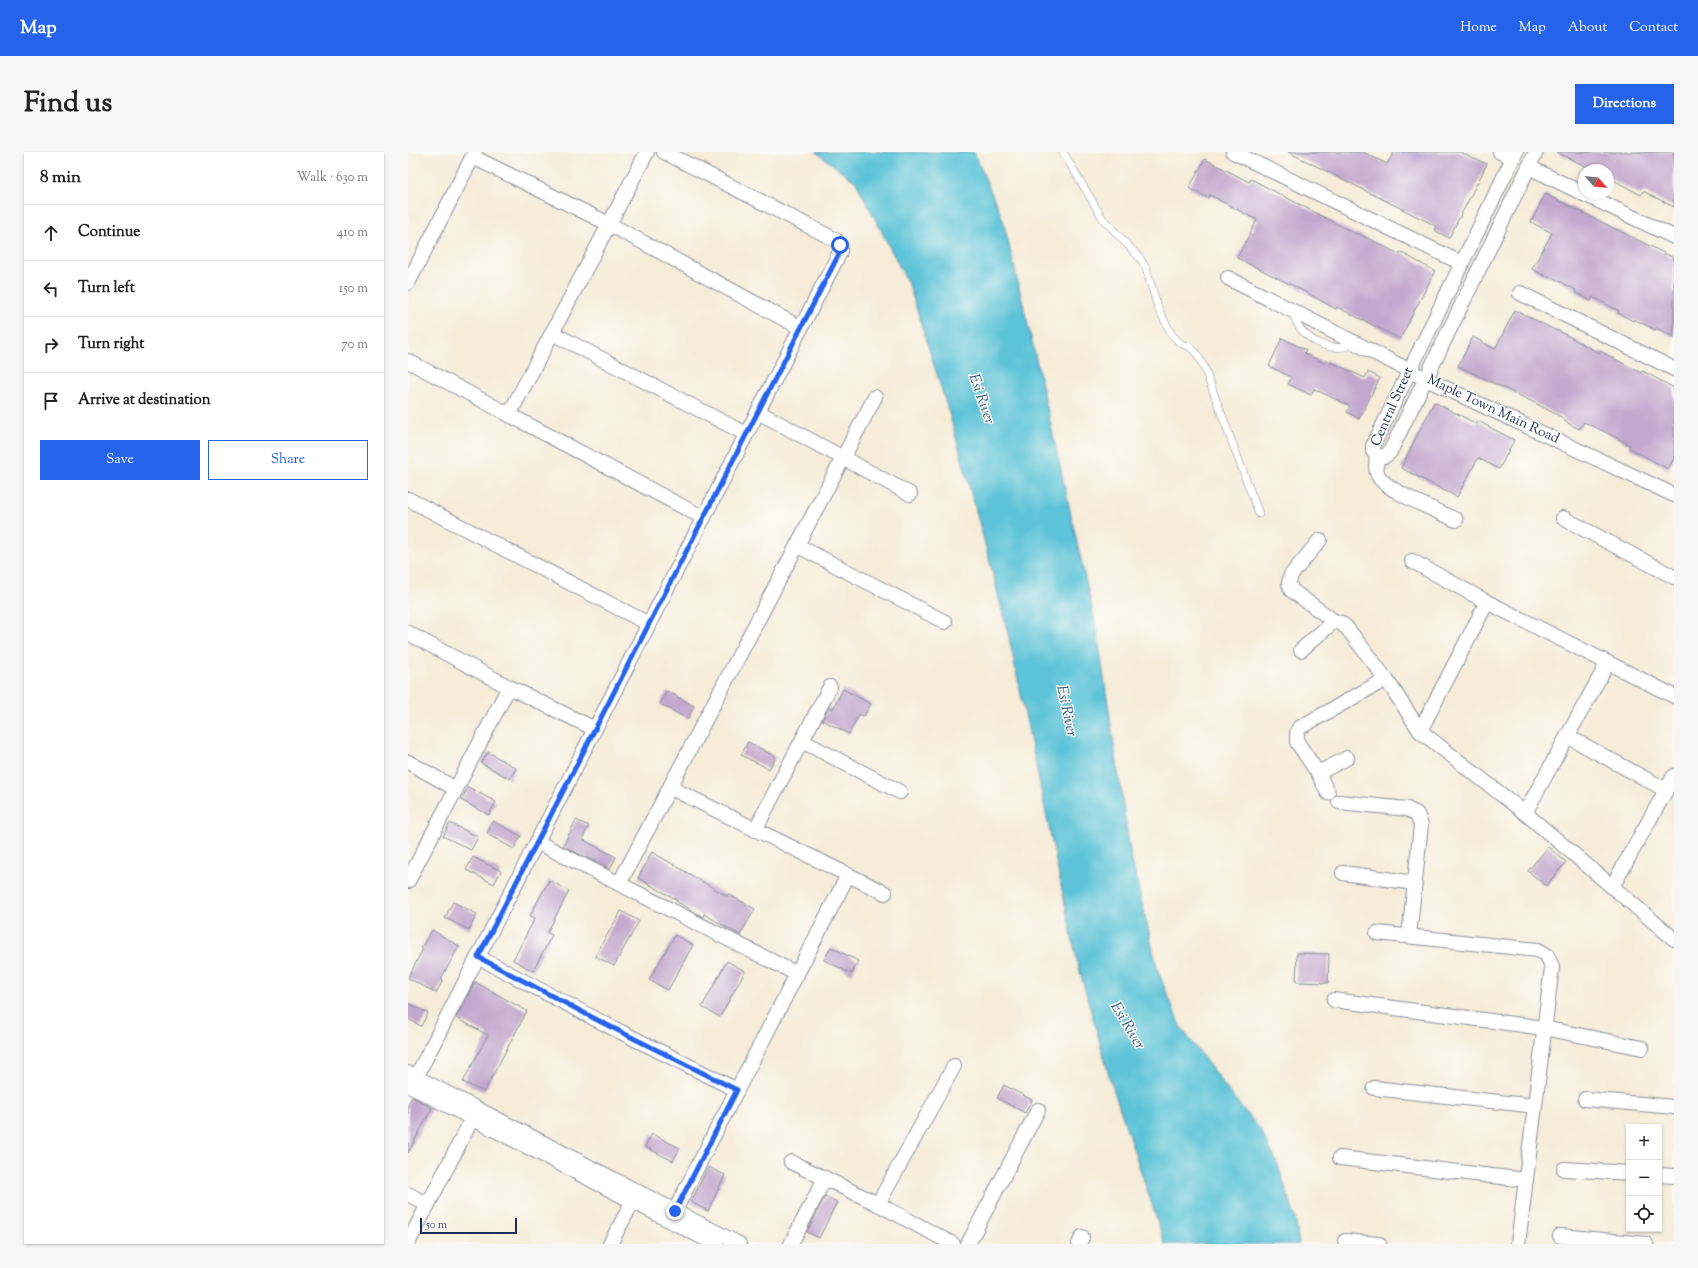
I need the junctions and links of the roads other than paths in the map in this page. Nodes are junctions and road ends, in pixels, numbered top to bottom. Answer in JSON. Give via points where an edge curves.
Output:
{"nodes":[{"id":1,"x":647,"y":152,"type":"edge"},
{"id":2,"x":664,"y":152,"type":"edge"},
{"id":3,"x":1063,"y":152,"type":"edge"},
{"id":4,"x":1233,"y":152,"type":"edge"},
{"id":5,"x":1500,"y":152,"type":"edge"},
{"id":6,"x":1536,"y":152,"type":"edge"},
{"id":7,"x":474,"y":155,"type":"edge"},
{"id":8,"x":1515,"y":155,"type":"edge"},
{"id":9,"x":1256,"y":157,"type":"edge"},
{"id":10,"x":1529,"y":167,"type":"junction"},
{"id":11,"x":1578,"y":191,"type":"edge"},
{"id":12,"x":1597,"y":200,"type":"edge"},
{"id":13,"x":1490,"y":204,"type":"junction"},
{"id":14,"x":1507,"y":213,"type":"junction"},
{"id":15,"x":610,"y":224,"type":"junction"},
{"id":16,"x":1674,"y":237,"type":"edge"},
{"id":17,"x":1461,"y":263,"type":"junction"},
{"id":18,"x":1228,"y":278,"type":"dead end"},
{"id":19,"x":408,"y":283,"type":"edge"},
{"id":20,"x":1520,"y":293,"type":"dead end"},
{"id":21,"x":801,"y":328,"type":"junction"},
{"id":22,"x":552,"y":332,"type":"junction"},
{"id":23,"x":408,"y":361,"type":"edge"},
{"id":24,"x":1674,"y":369,"type":"edge"},
{"id":25,"x":1409,"y":370,"type":"junction"},
{"id":26,"x":1426,"y":379,"type":"junction"},
{"id":27,"x":875,"y":397,"type":"dead end"},
{"id":28,"x":758,"y":412,"type":"junction"},
{"id":29,"x":509,"y":414,"type":"junction"},
{"id":30,"x":746,"y":434,"type":"junction"},
{"id":31,"x":1377,"y":456,"type":"junction"},
{"id":32,"x":844,"y":459,"type":"junction"},
{"id":33,"x":910,"y":494,"type":"dead end"},
{"id":34,"x":1674,"y":496,"type":"edge"},
{"id":35,"x":408,"y":499,"type":"edge"},
{"id":36,"x":1259,"y":514,"type":"dead end"},
{"id":37,"x":704,"y":518,"type":"junction"},
{"id":38,"x":1564,"y":518,"type":"dead end"},
{"id":39,"x":1456,"y":520,"type":"dead end"},
{"id":40,"x":1320,"y":540,"type":"dead end"},
{"id":41,"x":798,"y":546,"type":"junction"},
{"id":42,"x":1412,"y":561,"type":"dead end"},
{"id":43,"x":1674,"y":577,"type":"edge"},
{"id":44,"x":1488,"y":602,"type":"junction"},
{"id":45,"x":1334,"y":621,"type":"junction"},
{"id":46,"x":945,"y":622,"type":"dead end"},
{"id":47,"x":649,"y":624,"type":"junction"},
{"id":48,"x":408,"y":633,"type":"edge"},
{"id":49,"x":1301,"y":650,"type":"dead end"},
{"id":50,"x":1607,"y":664,"type":"junction"},
{"id":51,"x":1386,"y":679,"type":"junction"},
{"id":52,"x":509,"y":687,"type":"junction"},
{"id":53,"x":830,"y":687,"type":"dead end"},
{"id":54,"x":1674,"y":696,"type":"edge"},
{"id":55,"x":595,"y":729,"type":"junction"},
{"id":56,"x":1420,"y":731,"type":"junction"},
{"id":57,"x":1567,"y":736,"type":"junction"},
{"id":58,"x":802,"y":742,"type":"junction"},
{"id":59,"x":1346,"y":758,"type":"dead end"},
{"id":60,"x":408,"y":762,"type":"edge"},
{"id":61,"x":1318,"y":773,"type":"junction"},
{"id":62,"x":1674,"y":776,"type":"edge"},
{"id":63,"x":671,"y":788,"type":"junction"},
{"id":64,"x":456,"y":789,"type":"junction"},
{"id":65,"x":1666,"y":790,"type":"junction"},
{"id":66,"x":900,"y":792,"type":"dead end"},
{"id":67,"x":1328,"y":793,"type":"dead end"},
{"id":68,"x":1339,"y":802,"type":"dead end"},
{"id":69,"x":1525,"y":813,"type":"junction"},
{"id":70,"x":755,"y":830,"type":"junction"},
{"id":71,"x":537,"y":842,"type":"junction"},
{"id":72,"x":1343,"y":873,"type":"dead end"},
{"id":73,"x":848,"y":876,"type":"junction"},
{"id":74,"x":408,"y":881,"type":"edge"},
{"id":75,"x":1415,"y":883,"type":"junction"},
{"id":76,"x":619,"y":884,"type":"junction"},
{"id":77,"x":1612,"y":887,"type":"junction"},
{"id":78,"x":885,"y":894,"type":"dead end"},
{"id":79,"x":1377,"y":934,"type":"dead end"},
{"id":80,"x":1409,"y":936,"type":"junction"},
{"id":81,"x":1674,"y":939,"type":"edge"},
{"id":82,"x":478,"y":957,"type":"junction"},
{"id":83,"x":797,"y":974,"type":"junction"},
{"id":84,"x":1334,"y":1000,"type":"dead end"},
{"id":85,"x":1544,"y":1028,"type":"junction"},
{"id":86,"x":1642,"y":1048,"type":"dead end"},
{"id":87,"x":954,"y":1066,"type":"dead end"},
{"id":88,"x":411,"y":1080,"type":"edge"},
{"id":89,"x":1374,"y":1088,"type":"dead end"},
{"id":90,"x":737,"y":1090,"type":"junction"},
{"id":91,"x":1586,"y":1099,"type":"dead end"},
{"id":92,"x":1535,"y":1106,"type":"junction"},
{"id":93,"x":1674,"y":1107,"type":"edge"},
{"id":94,"x":1038,"y":1110,"type":"dead end"},
{"id":95,"x":472,"y":1118,"type":"junction"},
{"id":96,"x":1340,"y":1158,"type":"dead end"},
{"id":97,"x":791,"y":1162,"type":"dead end"},
{"id":98,"x":1564,"y":1169,"type":"dead end"},
{"id":99,"x":1626,"y":1173,"type":"edge"},
{"id":100,"x":1662,"y":1175,"type":"edge"},
{"id":101,"x":1674,"y":1176,"type":"edge"},
{"id":102,"x":825,"y":1178,"type":"junction"},
{"id":103,"x":1526,"y":1180,"type":"junction"},
{"id":104,"x":408,"y":1194,"type":"edge"},
{"id":105,"x":633,"y":1201,"type":"junction"},
{"id":106,"x":878,"y":1204,"type":"junction"},
{"id":107,"x":428,"y":1205,"type":"junction"},
{"id":108,"x":672,"y":1216,"type":"junction"},
{"id":109,"x":1560,"y":1236,"type":"dead end"},
{"id":110,"x":1345,"y":1241,"type":"dead end"},
{"id":111,"x":408,"y":1243,"type":"edge"},
{"id":112,"x":610,"y":1244,"type":"edge"},
{"id":113,"x":715,"y":1244,"type":"edge"},
{"id":114,"x":739,"y":1244,"type":"edge"},
{"id":115,"x":791,"y":1244,"type":"edge"},
{"id":116,"x":953,"y":1244,"type":"edge"},
{"id":117,"x":968,"y":1244,"type":"edge"},
{"id":118,"x":1379,"y":1244,"type":"edge"},
{"id":119,"x":1518,"y":1244,"type":"edge"},
{"id":120,"x":1646,"y":1244,"type":"edge"}],
"edges":[{"from":1,"to":15,"type":"street"},
{"from":2,"to":21,"type":"street","via":[[836,240],[840,245],[840,252]]},
{"from":3,"to":36,"type":"lane","via":[[1103,219],[1140,258],[1146,268],[1158,308],[1172,335],[1197,354]]},
{"from":4,"to":9,"type":"street"},
{"from":5,"to":8,"type":"street"},
{"from":6,"to":10,"type":"street","name":"Central Street"},
{"from":7,"to":15,"type":"street"},
{"from":7,"to":19,"type":"street"},
{"from":8,"to":13,"type":"street","name":"Central Street"},
{"from":9,"to":17,"type":"street"},
{"from":10,"to":11,"type":"street"},
{"from":10,"to":14,"type":"street","name":"Central Street"},
{"from":12,"to":16,"type":"street"},
{"from":13,"to":14,"type":"street"},
{"from":13,"to":17,"type":"street","name":"Central Street"},
{"from":14,"to":26,"type":"street","name":"Central Street"},
{"from":15,"to":21,"type":"street"},
{"from":15,"to":22,"type":"street"},
{"from":17,"to":25,"type":"street","name":"Central Street"},
{"from":18,"to":25,"type":"street","name":"Maple Town Main Road"},
{"from":20,"to":24,"type":"street"},
{"from":21,"to":28,"type":"street"},
{"from":22,"to":29,"type":"street"},
{"from":22,"to":30,"type":"street"},
{"from":23,"to":29,"type":"street"},
{"from":25,"to":26,"type":"street","name":"Maple Town Main Road"},
{"from":25,"to":31,"type":"street","name":"Central Street","via":[[1373,446]]},
{"from":26,"to":31,"type":"street","name":"Central Street","via":[[1390,452],[1385,456]]},
{"from":26,"to":34,"type":"street","name":"Maple Town Main Road"},
{"from":27,"to":32,"type":"street"},
{"from":28,"to":30,"type":"street"},
{"from":28,"to":32,"type":"street"},
{"from":29,"to":37,"type":"street"},
{"from":30,"to":37,"type":"street"},
{"from":31,"to":39,"type":"street","via":[[1375,466],[1379,478],[1390,488]]},
{"from":32,"to":33,"type":"street"},
{"from":32,"to":41,"type":"street"},
{"from":35,"to":47,"type":"street"},
{"from":37,"to":47,"type":"street"},
{"from":38,"to":43,"type":"street"},
{"from":40,"to":45,"type":"street","via":[[1291,575],[1288,583],[1291,590]]},
{"from":41,"to":46,"type":"street"},
{"from":41,"to":63,"type":"street"},
{"from":42,"to":44,"type":"street"},
{"from":44,"to":50,"type":"street"},
{"from":44,"to":56,"type":"street"},
{"from":45,"to":49,"type":"street"},
{"from":45,"to":51,"type":"street","via":[[1347,628]]},
{"from":47,"to":55,"type":"street"},
{"from":48,"to":52,"type":"street"},
{"from":50,"to":54,"type":"street"},
{"from":50,"to":57,"type":"street"},
{"from":51,"to":56,"type":"street"},
{"from":51,"to":61,"type":"street","via":[[1299,728],[1297,742]]},
{"from":52,"to":55,"type":"street"},
{"from":52,"to":64,"type":"street"},
{"from":53,"to":58,"type":"street"},
{"from":55,"to":71,"type":"street"},
{"from":56,"to":69,"type":"street"},
{"from":57,"to":65,"type":"street"},
{"from":57,"to":69,"type":"street"},
{"from":58,"to":66,"type":"street"},
{"from":58,"to":70,"type":"street"},
{"from":59,"to":61,"type":"street"},
{"from":60,"to":64,"type":"street"},
{"from":61,"to":67,"type":"street"},
{"from":62,"to":65,"type":"street"},
{"from":63,"to":70,"type":"street"},
{"from":63,"to":76,"type":"street"},
{"from":64,"to":74,"type":"street"},
{"from":65,"to":77,"type":"street"},
{"from":68,"to":75,"type":"street","via":[[1407,809],[1417,814],[1421,825]]},
{"from":69,"to":77,"type":"street"},
{"from":70,"to":73,"type":"street"},
{"from":71,"to":76,"type":"street"},
{"from":71,"to":82,"type":"street"},
{"from":72,"to":75,"type":"street"},
{"from":73,"to":78,"type":"street"},
{"from":73,"to":83,"type":"street"},
{"from":75,"to":80,"type":"street"},
{"from":76,"to":83,"type":"street"},
{"from":77,"to":81,"type":"street"},
{"from":79,"to":80,"type":"street"},
{"from":80,"to":85,"type":"street","via":[[1538,950],[1547,955],[1552,967]]},
{"from":82,"to":88,"type":"street"},
{"from":82,"to":90,"type":"street"},
{"from":83,"to":90,"type":"street"},
{"from":84,"to":85,"type":"street"},
{"from":85,"to":86,"type":"street"},
{"from":85,"to":92,"type":"street"},
{"from":87,"to":106,"type":"street"},
{"from":88,"to":95,"type":"street"},
{"from":88,"to":108,"type":"street"},
{"from":89,"to":92,"type":"street"},
{"from":90,"to":108,"type":"street"},
{"from":91,"to":93,"type":"street"},
{"from":92,"to":103,"type":"street"},
{"from":94,"to":117,"type":"street"},
{"from":95,"to":105,"type":"street"},
{"from":95,"to":107,"type":"street"},
{"from":96,"to":103,"type":"street"},
{"from":97,"to":102,"type":"street"},
{"from":98,"to":99,"type":"street"},
{"from":100,"to":101,"type":"street"},
{"from":102,"to":106,"type":"street"},
{"from":102,"to":115,"type":"street"},
{"from":103,"to":119,"type":"street"},
{"from":104,"to":107,"type":"street"},
{"from":105,"to":108,"type":"street"},
{"from":105,"to":112,"type":"street"},
{"from":106,"to":116,"type":"street"},
{"from":107,"to":111,"type":"street"},
{"from":108,"to":113,"type":"street"},
{"from":108,"to":114,"type":"street"},
{"from":109,"to":120,"type":"street"},
{"from":110,"to":118,"type":"street"}]}
